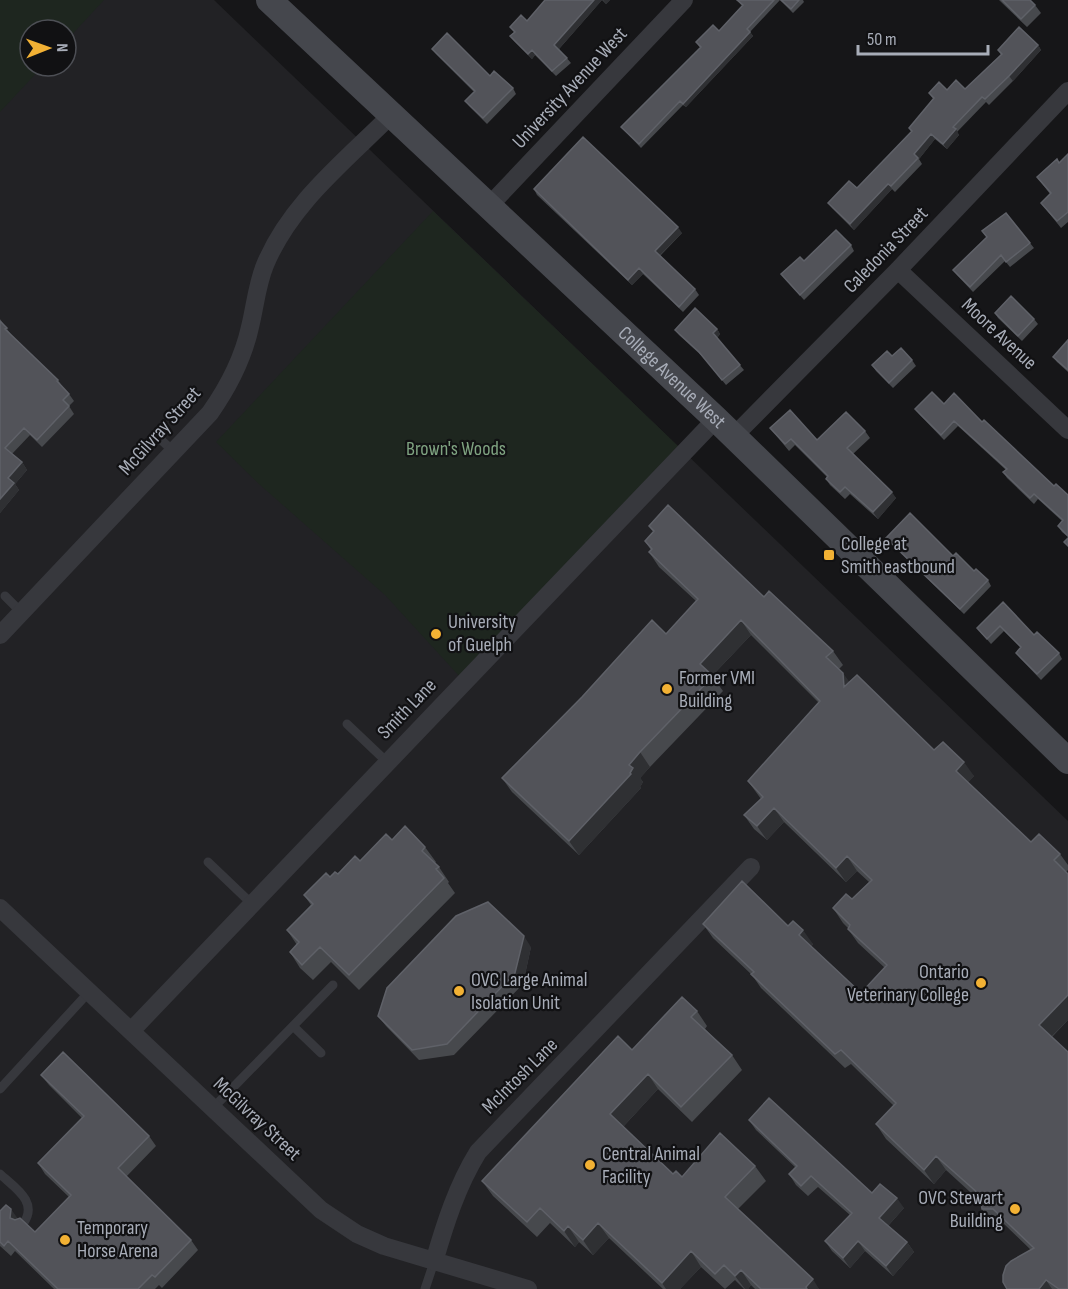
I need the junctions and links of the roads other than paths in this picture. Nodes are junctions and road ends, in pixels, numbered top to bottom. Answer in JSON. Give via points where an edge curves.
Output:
{"nodes":[{"id":1,"x":269,"y":0,"type":"edge"},
{"id":2,"x":684,"y":0,"type":"edge"},
{"id":3,"x":1068,"y":91,"type":"edge"},
{"id":4,"x":390,"y":116,"type":"junction"},
{"id":5,"x":489,"y":206,"type":"junction"},
{"id":6,"x":898,"y":270,"type":"junction"},
{"id":7,"x":724,"y":428,"type":"junction"},
{"id":8,"x":1068,"y":430,"type":"edge"},
{"id":9,"x":156,"y":435,"type":"dead end"},
{"id":10,"x":174,"y":452,"type":"junction"},
{"id":11,"x":5,"y":596,"type":"dead end"},
{"id":12,"x":22,"y":612,"type":"junction"},
{"id":13,"x":0,"y":636,"type":"edge"},
{"id":14,"x":347,"y":724,"type":"dead end"},
{"id":15,"x":1068,"y":761,"type":"edge"},
{"id":16,"x":387,"y":762,"type":"junction"},
{"id":17,"x":208,"y":862,"type":"dead end"},
{"id":18,"x":751,"y":867,"type":"dead end"},
{"id":19,"x":252,"y":904,"type":"junction"},
{"id":20,"x":0,"y":908,"type":"edge"},
{"id":21,"x":333,"y":985,"type":"edge"},
{"id":22,"x":88,"y":992,"type":"junction"},
{"id":23,"x":293,"y":1026,"type":"junction"},
{"id":24,"x":131,"y":1031,"type":"junction"},
{"id":25,"x":321,"y":1053,"type":"dead end"},
{"id":26,"x":0,"y":1089,"type":"edge"},
{"id":27,"x":213,"y":1108,"type":"junction"},
{"id":28,"x":0,"y":1174,"type":"edge"},
{"id":29,"x":23,"y":1224,"type":"edge"},
{"id":30,"x":434,"y":1262,"type":"junction"},
{"id":31,"x":425,"y":1289,"type":"edge"},
{"id":32,"x":528,"y":1289,"type":"edge"}],
"edges":[{"from":1,"to":4,"type":"main road","name":"College Avenue West"},
{"from":2,"to":5,"type":"street","name":"University Avenue West"},
{"from":3,"to":6,"type":"street","name":"Caledonia Street"},
{"from":4,"to":5,"type":"main road","name":"College Avenue West"},
{"from":4,"to":10,"type":"street","name":"McGilvray Street","via":[[307,199],[286,226],[263,270],[235,373],[210,413]]},
{"from":5,"to":7,"type":"main road","name":"College Avenue West"},
{"from":6,"to":7,"type":"street","name":"Caledonia Street"},
{"from":6,"to":8,"type":"street","name":"Moore Avenue"},
{"from":7,"to":15,"type":"main road","name":"College Avenue West"},
{"from":7,"to":16,"type":"street","name":"Smith Lane"},
{"from":9,"to":10,"type":"lane"},
{"from":10,"to":12,"type":"street","name":"McGilvray Street"},
{"from":11,"to":12,"type":"lane"},
{"from":12,"to":13,"type":"street","name":"McGilvray Street"},
{"from":14,"to":16,"type":"lane"},
{"from":16,"to":19,"type":"street","name":"Smith Lane"},
{"from":17,"to":19,"type":"lane"},
{"from":18,"to":30,"type":"street","name":"McIntosh Lane","via":[[478,1152],[456,1195]]},
{"from":19,"to":24,"type":"street","name":"Smith Lane"},
{"from":20,"to":22,"type":"street","name":"McGilvray Street"},
{"from":21,"to":23,"type":"lane"},
{"from":22,"to":24,"type":"street","name":"McGilvray Street"},
{"from":22,"to":26,"type":"lane"},
{"from":23,"to":25,"type":"lane"},
{"from":23,"to":27,"type":"lane"},
{"from":24,"to":27,"type":"street","name":"McGilvray Street"},
{"from":27,"to":30,"type":"street","name":"McGilvray Street","via":[[321,1210],[370,1240]]},
{"from":28,"to":29,"type":"lane","via":[[27,1201],[29,1214]]},
{"from":30,"to":31,"type":"lane"},
{"from":30,"to":32,"type":"street","name":"McGilvray Street"}]}
